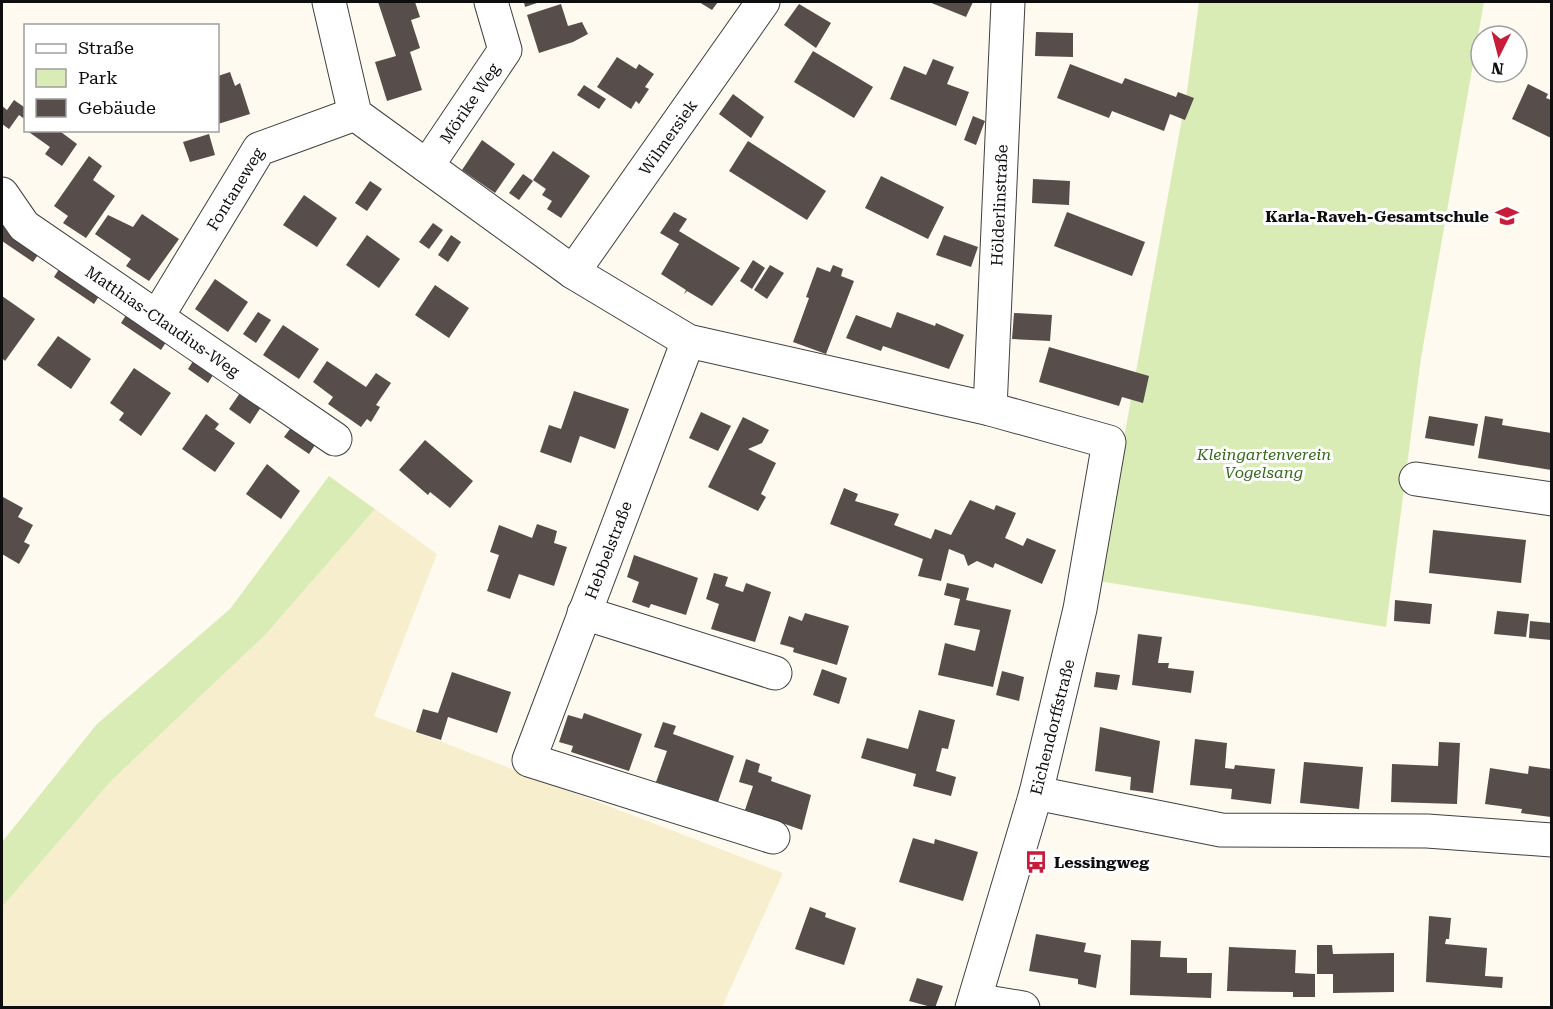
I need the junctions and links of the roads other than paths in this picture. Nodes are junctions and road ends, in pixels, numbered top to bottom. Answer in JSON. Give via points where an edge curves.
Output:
{"nodes":[{"id":1,"x":329,"y":2,"type":"edge"},
{"id":2,"x":491,"y":2,"type":"edge"},
{"id":3,"x":763,"y":2,"type":"edge"},
{"id":4,"x":1008,"y":2,"type":"edge"},
{"id":5,"x":355,"y":114,"type":"junction"},
{"id":6,"x":427,"y":166,"type":"junction"},
{"id":7,"x":2,"y":194,"type":"edge"},
{"id":8,"x":573,"y":272,"type":"junction"},
{"id":9,"x":157,"y":317,"type":"junction"},
{"id":10,"x":688,"y":341,"type":"junction"},
{"id":11,"x":990,"y":409,"type":"junction"},
{"id":12,"x":335,"y":439,"type":"dead end"},
{"id":13,"x":1436,"y":478,"type":"dead end"},
{"id":14,"x":1551,"y":499,"type":"edge"},
{"id":15,"x":584,"y":613,"type":"junction"},
{"id":16,"x":775,"y":673,"type":"dead end"},
{"id":17,"x":1036,"y":793,"type":"junction"},
{"id":18,"x":773,"y":837,"type":"dead end"},
{"id":19,"x":1551,"y":840,"type":"edge"},
{"id":20,"x":973,"y":1004,"type":"edge"},
{"id":21,"x":1023,"y":1008,"type":"edge"}],
"edges":[{"from":1,"to":5,"type":"street"},
{"from":2,"to":6,"type":"street","name":"Mörike Weg","via":[[505,50]]},
{"from":3,"to":8,"type":"street","name":"Wilmersiek"},
{"from":4,"to":11,"type":"street","name":"Hölderlinstraße"},
{"from":5,"to":6,"type":"street"},
{"from":5,"to":9,"type":"street","name":"Fontaneweg","via":[[259,149]]},
{"from":6,"to":8,"type":"street"},
{"from":7,"to":9,"type":"street","name":"Matthias-Claudius-Weg","via":[[24,226]]},
{"from":8,"to":10,"type":"street"},
{"from":9,"to":12,"type":"street","name":"Matthias-Claudius-Weg"},
{"from":10,"to":11,"type":"street"},
{"from":10,"to":15,"type":"street","name":"Hebbelstraße"},
{"from":11,"to":17,"type":"street","name":"Eichendorffstraße","via":[[1109,442],[1080,609]]},
{"from":13,"to":14,"type":"street"},
{"from":15,"to":16,"type":"street"},
{"from":15,"to":18,"type":"street","name":"Hebbelstraße","via":[[529,760]]},
{"from":17,"to":19,"type":"street","via":[[1221,830],[1427,831]]},
{"from":17,"to":20,"type":"street","name":"Eichendorffstraße"},
{"from":20,"to":21,"type":"street"}]}
